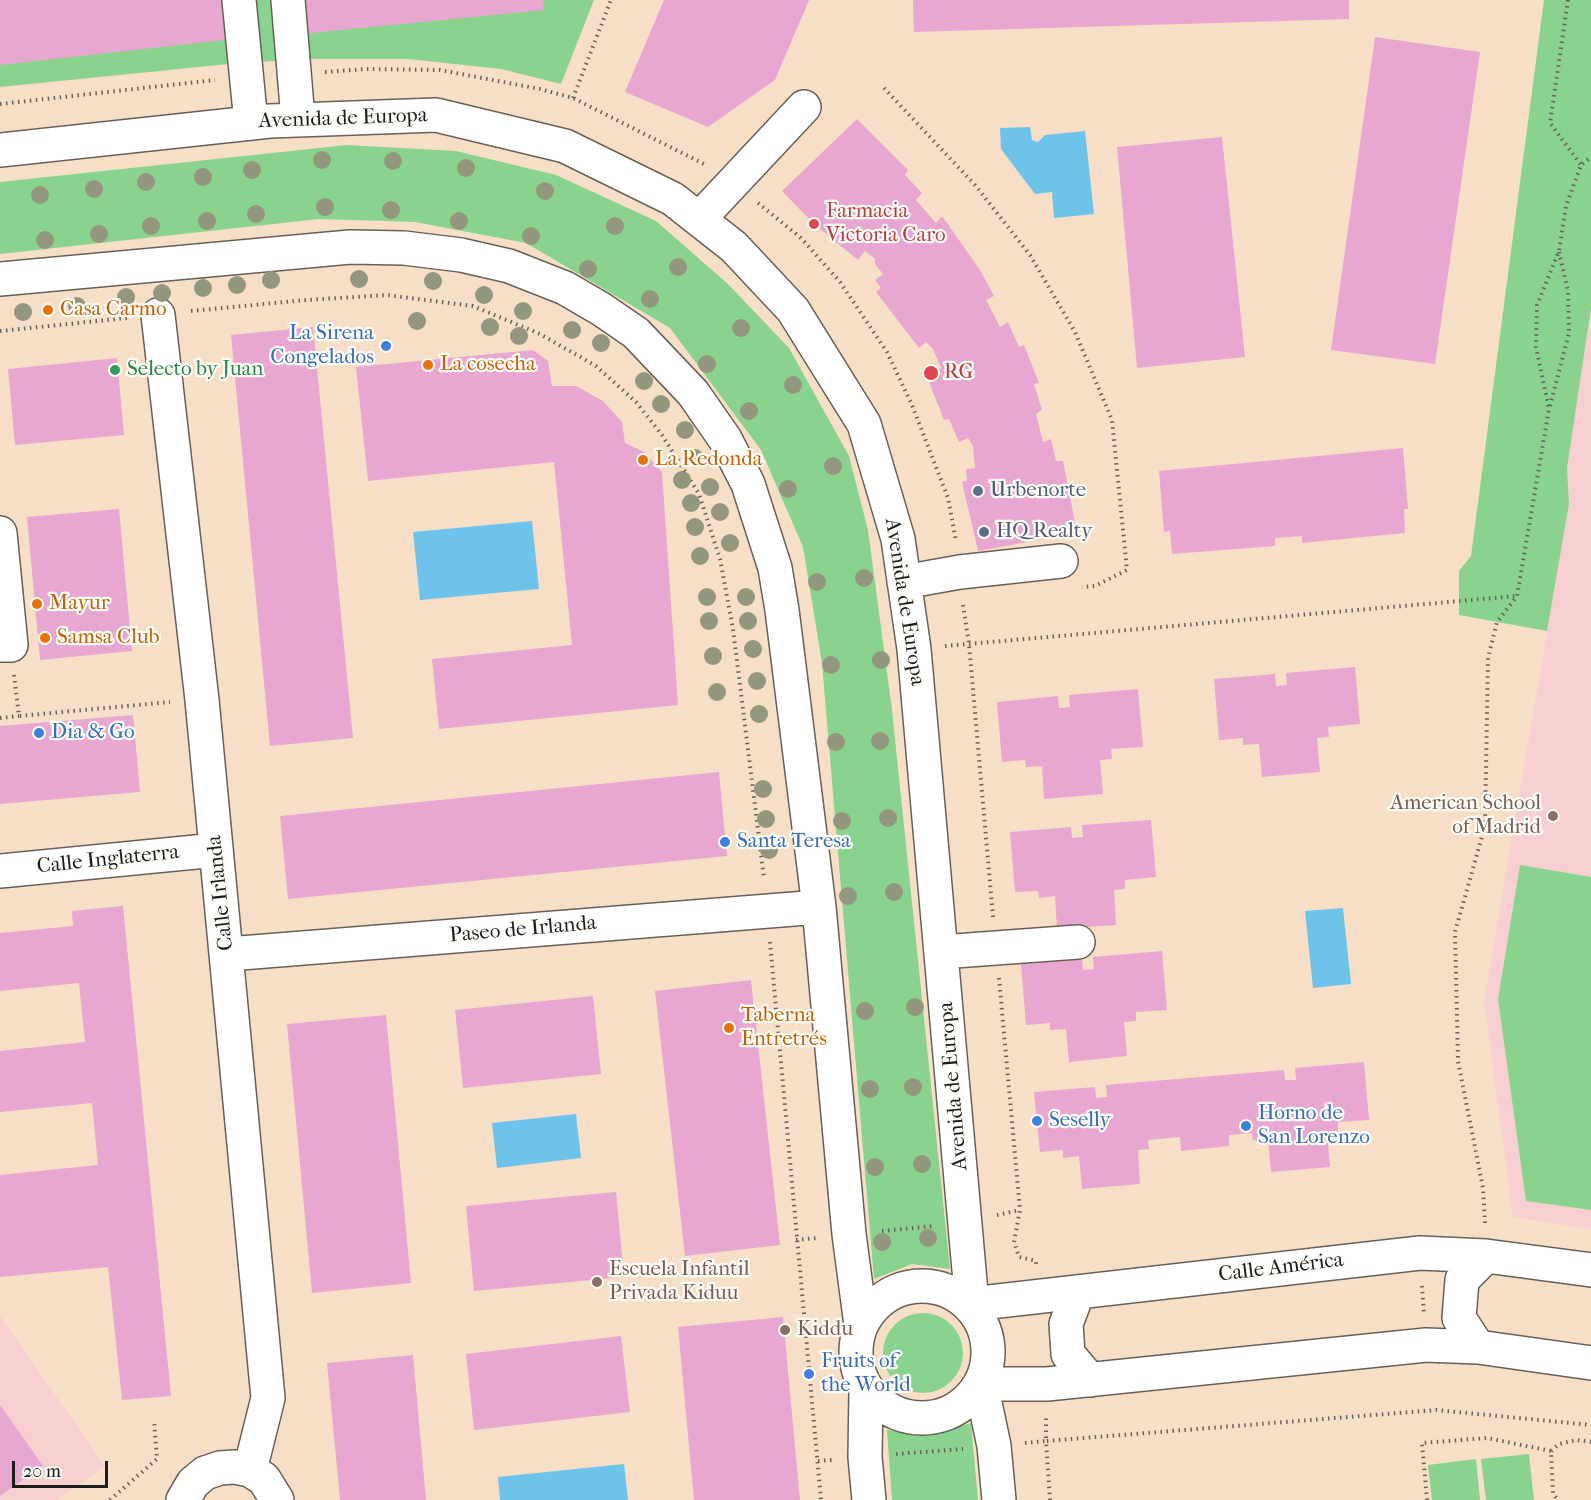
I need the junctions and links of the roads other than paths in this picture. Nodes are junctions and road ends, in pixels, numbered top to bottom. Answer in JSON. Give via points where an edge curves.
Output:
{"nodes":[{"id":1,"x":238,"y":0,"type":"edge"},
{"id":2,"x":288,"y":0,"type":"edge"},
{"id":3,"x":804,"y":106,"type":"dead end"},
{"id":4,"x":298,"y":119,"type":"junction"},
{"id":5,"x":251,"y":123,"type":"junction"},
{"id":6,"x":0,"y":150,"type":"edge"},
{"id":7,"x":699,"y":219,"type":"junction"},
{"id":8,"x":0,"y":279,"type":"edge"},
{"id":9,"x":158,"y":315,"type":"road end"},
{"id":10,"x":0,"y":533,"type":"edge"},
{"id":11,"x":1067,"y":574,"type":"road end"},
{"id":12,"x":904,"y":582,"type":"junction"},
{"id":13,"x":5,"y":645,"type":"edge"},
{"id":14,"x":216,"y":850,"type":"junction"},
{"id":15,"x":0,"y":871,"type":"edge"},
{"id":16,"x":819,"y":907,"type":"junction"},
{"id":17,"x":1078,"y":942,"type":"dead end"},
{"id":18,"x":941,"y":952,"type":"junction"},
{"id":19,"x":228,"y":954,"type":"junction"},
{"id":20,"x":1486,"y":1256,"type":"junction"},
{"id":21,"x":1591,"y":1270,"type":"edge"},
{"id":22,"x":1078,"y":1292,"type":"junction"},
{"id":23,"x":972,"y":1304,"type":"junction"},
{"id":24,"x":861,"y":1325,"type":"junction"},
{"id":25,"x":1478,"y":1347,"type":"junction"},
{"id":26,"x":1591,"y":1363,"type":"edge"},
{"id":27,"x":1090,"y":1380,"type":"junction"},
{"id":28,"x":981,"y":1384,"type":"junction"},
{"id":29,"x":866,"y":1389,"type":"junction"},
{"id":30,"x":250,"y":1470,"type":"junction"},
{"id":31,"x":183,"y":1500,"type":"edge"},
{"id":32,"x":277,"y":1500,"type":"edge"},
{"id":33,"x":869,"y":1500,"type":"edge"},
{"id":34,"x":999,"y":1500,"type":"edge"}],
"edges":[{"from":1,"to":5,"type":"street"},
{"from":2,"to":4,"type":"street"},
{"from":3,"to":7,"type":"street"},
{"from":4,"to":5,"type":"street","name":"Avenida de Europa"},
{"from":4,"to":7,"type":"street","name":"Avenida de Europa","via":[[436,115],[554,143],[673,199]]},
{"from":5,"to":6,"type":"street","name":"Avenida de Europa"},
{"from":7,"to":12,"type":"street","name":"Avenida de Europa","via":[[734,247],[793,310],[864,423],[898,539]]},
{"from":8,"to":16,"type":"street","via":[[299,250],[404,248],[509,266],[565,288],[636,333],[693,393],[725,440],[761,519],[782,610]]},
{"from":9,"to":14,"type":"street","name":"Calle Irlanda"},
{"from":10,"to":13,"type":"street"},
{"from":11,"to":12,"type":"street","via":[[960,572]]},
{"from":12,"to":18,"type":"street","name":"Avenida de Europa","via":[[914,649]]},
{"from":14,"to":15,"type":"street","name":"Calle Inglaterra"},
{"from":14,"to":19,"type":"street","name":"Calle Irlanda"},
{"from":16,"to":19,"type":"street","name":"Paseo de Irlanda"},
{"from":16,"to":24,"type":"street"},
{"from":17,"to":18,"type":"street"},
{"from":18,"to":23,"type":"street","name":"Avenida de Europa"},
{"from":19,"to":30,"type":"street","name":"Calle Irlanda","via":[[268,1398]]},
{"from":20,"to":21,"type":"street","name":"Calle América"},
{"from":20,"to":22,"type":"street","name":"Calle América","via":[[1420,1253]]},
{"from":20,"to":25,"type":"street","via":[[1462,1280],[1459,1318]]},
{"from":22,"to":23,"type":"street","name":"Calle América"},
{"from":22,"to":27,"type":"street","via":[[1066,1324],[1068,1354]]},
{"from":23,"to":24,"type":"street","via":[[944,1289],[919,1285],[895,1291],[875,1305]]},
{"from":23,"to":28,"type":"street","via":[[988,1340],[988,1362]]},
{"from":24,"to":29,"type":"street","via":[[855,1346],[857,1368]]},
{"from":25,"to":26,"type":"street"},
{"from":25,"to":27,"type":"street","via":[[1426,1345]]},
{"from":27,"to":28,"type":"street"},
{"from":28,"to":29,"type":"street","via":[[967,1402],[947,1414],[925,1419],[902,1416],[881,1405]]},
{"from":28,"to":34,"type":"street","via":[[994,1446]]},
{"from":29,"to":33,"type":"street"},
{"from":30,"to":31,"type":"street","via":[[235,1467],[205,1473]]},
{"from":30,"to":32,"type":"street","via":[[264,1479]]}]}
